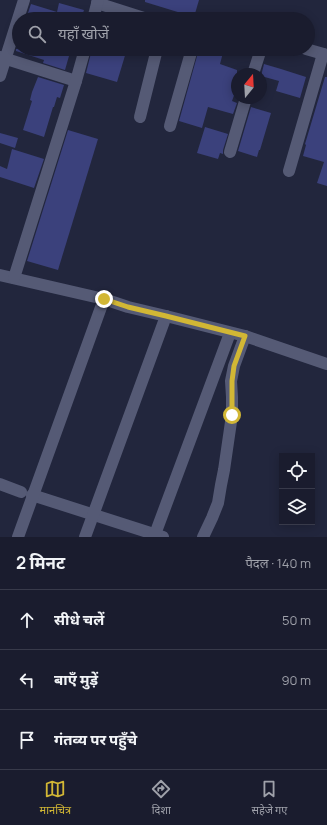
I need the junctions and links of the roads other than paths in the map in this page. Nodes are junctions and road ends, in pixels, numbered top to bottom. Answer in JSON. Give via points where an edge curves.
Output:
{"nodes":[{"id":1,"x":24,"y":0,"type":"edge"},
{"id":2,"x":98,"y":2,"type":"edge"},
{"id":3,"x":20,"y":12,"type":"edge"},
{"id":4,"x":95,"y":12,"type":"edge"},
{"id":5,"x":127,"y":12,"type":"edge"},
{"id":6,"x":12,"y":33,"type":"edge"},
{"id":7,"x":315,"y":51,"type":"edge"},
{"id":8,"x":325,"y":54,"type":"edge"},
{"id":9,"x":83,"y":56,"type":"edge"},
{"id":10,"x":155,"y":56,"type":"edge"},
{"id":11,"x":190,"y":56,"type":"edge"},
{"id":12,"x":259,"y":56,"type":"edge"},
{"id":13,"x":3,"y":58,"type":"edge"},
{"id":14,"x":255,"y":68,"type":"edge"},
{"id":15,"x":0,"y":76,"type":"edge"},
{"id":16,"x":76,"y":81,"type":"junction"},
{"id":17,"x":244,"y":104,"type":"edge"},
{"id":18,"x":140,"y":117,"type":"dead end"},
{"id":19,"x":170,"y":126,"type":"dead end"},
{"id":20,"x":230,"y":152,"type":"dead end"},
{"id":21,"x":290,"y":171,"type":"dead end"},
{"id":22,"x":0,"y":275,"type":"edge"},
{"id":23,"x":14,"y":278,"type":"junction"},
{"id":24,"x":104,"y":299,"type":"junction"},
{"id":25,"x":166,"y":316,"type":"junction"},
{"id":26,"x":230,"y":333,"type":"junction"},
{"id":27,"x":245,"y":336,"type":"junction"},
{"id":28,"x":327,"y":364,"type":"edge"},
{"id":29,"x":0,"y":484,"type":"edge"},
{"id":30,"x":27,"y":493,"type":"junction"},
{"id":31,"x":93,"y":514,"type":"junction"},
{"id":32,"x":158,"y":536,"type":"edge"},
{"id":33,"x":18,"y":537,"type":"edge"},
{"id":34,"x":85,"y":537,"type":"edge"},
{"id":35,"x":203,"y":537,"type":"edge"}],
"edges":[{"from":1,"to":3,"type":"street"},
{"from":2,"to":4,"type":"street"},
{"from":2,"to":5,"type":"street"},
{"from":6,"to":13,"type":"street"},
{"from":7,"to":8,"type":"street"},
{"from":8,"to":21,"type":"street"},
{"from":9,"to":16,"type":"street"},
{"from":10,"to":18,"type":"street"},
{"from":11,"to":19,"type":"street"},
{"from":12,"to":14,"type":"street"},
{"from":13,"to":15,"type":"street"},
{"from":13,"to":16,"type":"street"},
{"from":16,"to":23,"type":"street"},
{"from":17,"to":20,"type":"street"},
{"from":22,"to":23,"type":"street"},
{"from":23,"to":24,"type":"street"},
{"from":24,"to":25,"type":"street"},
{"from":24,"to":30,"type":"street"},
{"from":25,"to":26,"type":"street"},
{"from":25,"to":31,"type":"street"},
{"from":26,"to":27,"type":"street"},
{"from":26,"to":32,"type":"street"},
{"from":27,"to":28,"type":"street"},
{"from":27,"to":35,"type":"street","via":[[234,366],[232,415],[218,503]]},
{"from":29,"to":30,"type":"street"},
{"from":30,"to":31,"type":"street"},
{"from":30,"to":33,"type":"street"},
{"from":31,"to":32,"type":"street"},
{"from":31,"to":34,"type":"street"}]}
